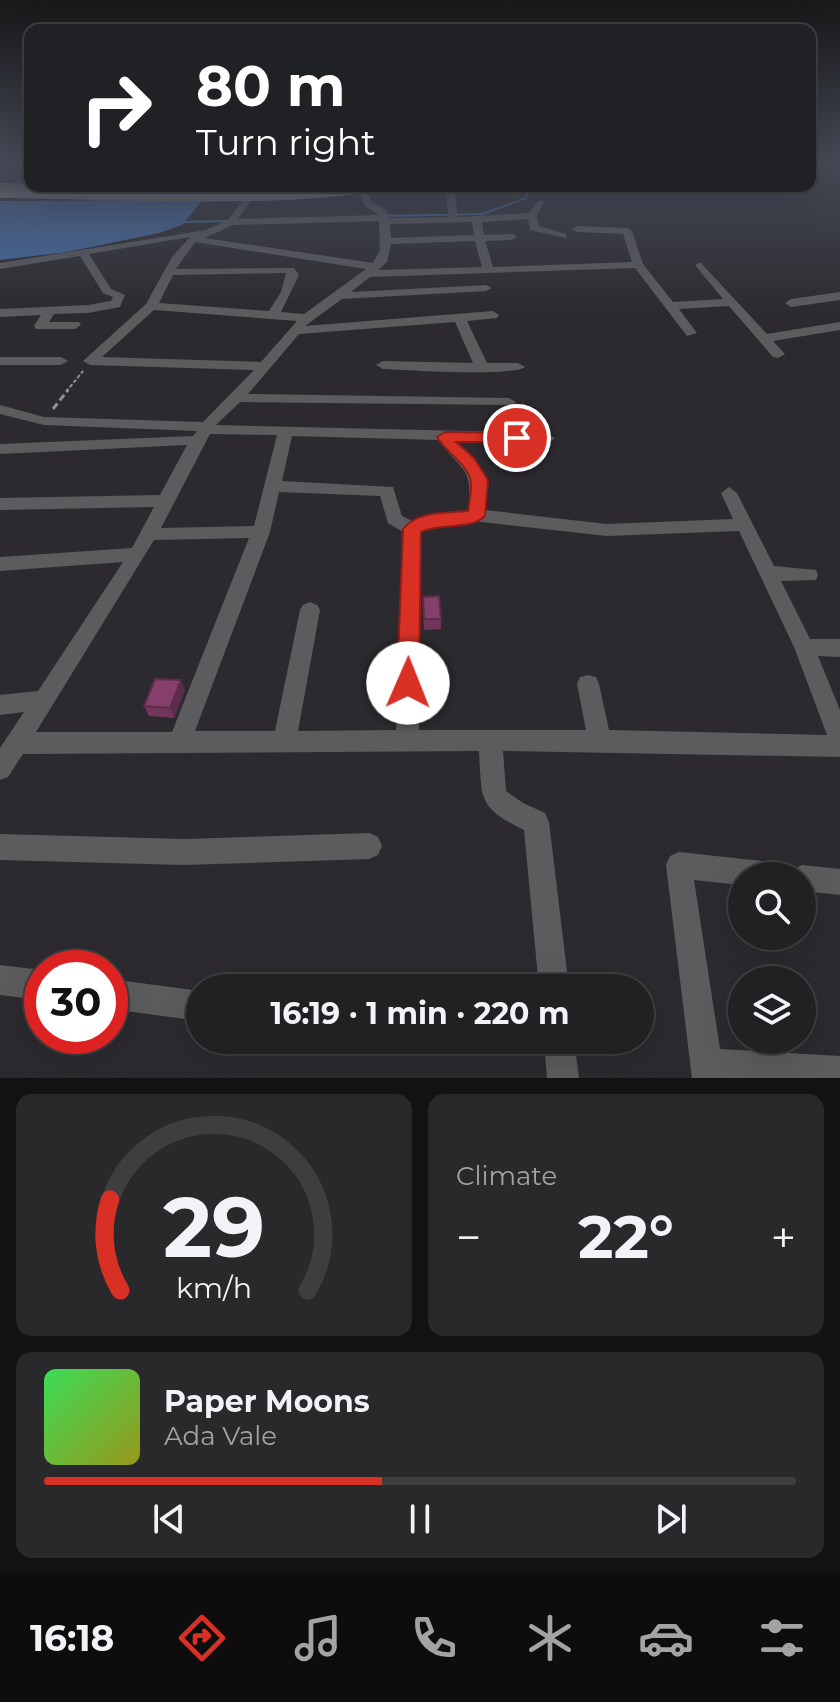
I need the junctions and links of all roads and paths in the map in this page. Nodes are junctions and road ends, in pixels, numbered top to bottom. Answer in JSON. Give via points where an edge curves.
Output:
{"nodes":[{"id":1,"x":240,"y":212,"type":"edge"},
{"id":2,"x":383,"y":212,"type":"edge"},
{"id":3,"x":452,"y":212,"type":"edge"},
{"id":4,"x":535,"y":212,"type":"edge"},
{"id":5,"x":532,"y":216,"type":"junction"},
{"id":6,"x":477,"y":219,"type":"junction"},
{"id":7,"x":384,"y":220,"type":"junction"},
{"id":8,"x":453,"y":220,"type":"junction"},
{"id":9,"x":231,"y":222,"type":"junction"},
{"id":10,"x":577,"y":229,"type":"dead end"},
{"id":11,"x":216,"y":231,"type":"junction"},
{"id":12,"x":562,"y":236,"type":"dead end"},
{"id":13,"x":192,"y":240,"type":"junction"},
{"id":14,"x":386,"y":241,"type":"junction"},
{"id":15,"x":513,"y":243,"type":"dead end"},
{"id":16,"x":480,"y":244,"type":"junction"},
{"id":17,"x":84,"y":254,"type":"junction"},
{"id":18,"x":15,"y":264,"type":"junction"},
{"id":19,"x":638,"y":265,"type":"junction"},
{"id":20,"x":700,"y":265,"type":"dead end"},
{"id":21,"x":0,"y":266,"type":"edge"},
{"id":22,"x":372,"y":271,"type":"junction"},
{"id":23,"x":489,"y":271,"type":"junction"},
{"id":24,"x":171,"y":272,"type":"junction"},
{"id":25,"x":0,"y":279,"type":"edge"},
{"id":26,"x":486,"y":288,"type":"dead end"},
{"id":27,"x":340,"y":296,"type":"junction"},
{"id":28,"x":840,"y":296,"type":"edge"},
{"id":29,"x":732,"y":302,"type":"junction"},
{"id":30,"x":791,"y":303,"type":"dead end"},
{"id":31,"x":151,"y":306,"type":"junction"},
{"id":32,"x":668,"y":306,"type":"junction"},
{"id":33,"x":50,"y":311,"type":"junction"},
{"id":34,"x":0,"y":313,"type":"edge"},
{"id":35,"x":273,"y":315,"type":"junction"},
{"id":36,"x":493,"y":315,"type":"dead end"},
{"id":37,"x":460,"y":318,"type":"junction"},
{"id":38,"x":300,"y":324,"type":"junction"},
{"id":39,"x":75,"y":325,"type":"dead end"},
{"id":40,"x":840,"y":326,"type":"edge"},
{"id":41,"x":691,"y":333,"type":"dead end"},
{"id":42,"x":765,"y":338,"type":"junction"},
{"id":43,"x":778,"y":354,"type":"dead end"},
{"id":44,"x":0,"y":361,"type":"edge"},
{"id":45,"x":61,"y":361,"type":"dead end"},
{"id":46,"x":90,"y":361,"type":"junction"},
{"id":47,"x":383,"y":365,"type":"dead end"},
{"id":48,"x":266,"y":366,"type":"junction"},
{"id":49,"x":482,"y":367,"type":"junction"},
{"id":50,"x":518,"y":367,"type":"dead end"},
{"id":51,"x":237,"y":398,"type":"junction"},
{"id":52,"x":509,"y":402,"type":"dead end"},
{"id":53,"x":7,"y":412,"type":"edge"},
{"id":54,"x":44,"y":421,"type":"junction"},
{"id":55,"x":0,"y":428,"type":"edge"},
{"id":56,"x":286,"y":431,"type":"junction"},
{"id":57,"x":205,"y":432,"type":"junction"},
{"id":58,"x":445,"y":437,"type":"junction"},
{"id":59,"x":547,"y":438,"type":"dead end"},
{"id":60,"x":0,"y":449,"type":"edge"},
{"id":61,"x":275,"y":486,"type":"junction"},
{"id":62,"x":729,"y":493,"type":"dead end"},
{"id":63,"x":166,"y":501,"type":"junction"},
{"id":64,"x":0,"y":504,"type":"edge"},
{"id":65,"x":476,"y":516,"type":"junction"},
{"id":66,"x":743,"y":525,"type":"junction"},
{"id":67,"x":412,"y":529,"type":"junction"},
{"id":68,"x":261,"y":532,"type":"junction"},
{"id":69,"x":148,"y":534,"type":"junction"},
{"id":70,"x":138,"y":554,"type":"junction"},
{"id":71,"x":0,"y":564,"type":"edge"},
{"id":72,"x":767,"y":573,"type":"junction"},
{"id":73,"x":809,"y":575,"type":"dead end"},
{"id":74,"x":310,"y":610,"type":"dead end"},
{"id":75,"x":804,"y":647,"type":"junction"},
{"id":76,"x":840,"y":648,"type":"edge"},
{"id":77,"x":588,"y":684,"type":"dead end"},
{"id":78,"x":43,"y":700,"type":"junction"},
{"id":79,"x":0,"y":705,"type":"edge"},
{"id":80,"x":840,"y":738,"type":"edge"},
{"id":81,"x":490,"y":739,"type":"junction"},
{"id":82,"x":600,"y":740,"type":"junction"},
{"id":83,"x":179,"y":742,"type":"junction"},
{"id":84,"x":284,"y":742,"type":"junction"},
{"id":85,"x":15,"y":743,"type":"junction"},
{"id":86,"x":407,"y":743,"type":"junction"},
{"id":87,"x":840,"y":746,"type":"edge"},
{"id":88,"x":0,"y":769,"type":"edge"},
{"id":89,"x":369,"y":846,"type":"dead end"},
{"id":90,"x":0,"y":847,"type":"edge"},
{"id":91,"x":728,"y":870,"type":"edge"},
{"id":92,"x":816,"y":879,"type":"edge"},
{"id":93,"x":840,"y":882,"type":"edge"},
{"id":94,"x":552,"y":974,"type":"edge"},
{"id":95,"x":0,"y":980,"type":"edge"},
{"id":96,"x":24,"y":983,"type":"edge"},
{"id":97,"x":128,"y":996,"type":"edge"},
{"id":98,"x":186,"y":1004,"type":"edge"},
{"id":99,"x":560,"y":1054,"type":"edge"},
{"id":100,"x":706,"y":1071,"type":"edge"},
{"id":101,"x":840,"y":1072,"type":"edge"},
{"id":102,"x":563,"y":1078,"type":"edge"}],
"edges":[{"from":1,"to":9,"type":"street"},
{"from":2,"to":7,"type":"street"},
{"from":3,"to":8,"type":"street"},
{"from":4,"to":5,"type":"street"},
{"from":5,"to":6,"type":"street"},
{"from":5,"to":12,"type":"street","via":[[534,228]]},
{"from":6,"to":8,"type":"street"},
{"from":6,"to":16,"type":"street"},
{"from":7,"to":8,"type":"street"},
{"from":7,"to":9,"type":"street"},
{"from":7,"to":14,"type":"street"},
{"from":9,"to":11,"type":"street"},
{"from":10,"to":19,"type":"street","via":[[626,225]]},
{"from":11,"to":13,"type":"street"},
{"from":11,"to":17,"type":"street"},
{"from":13,"to":22,"type":"street"},
{"from":13,"to":24,"type":"street"},
{"from":14,"to":16,"type":"street"},
{"from":14,"to":22,"type":"street","via":[[385,254]]},
{"from":15,"to":16,"type":"street"},
{"from":16,"to":23,"type":"street"},
{"from":17,"to":18,"type":"street"},
{"from":17,"to":33,"type":"street","via":[[107,291],[119,295],[118,302]]},
{"from":18,"to":21,"type":"street"},
{"from":18,"to":25,"type":"street"},
{"from":19,"to":23,"type":"street"},
{"from":19,"to":32,"type":"street"},
{"from":20,"to":29,"type":"street"},
{"from":22,"to":23,"type":"street"},
{"from":22,"to":27,"type":"street"},
{"from":24,"to":31,"type":"street"},
{"from":24,"to":35,"type":"street","via":[[290,270],[287,292]]},
{"from":26,"to":27,"type":"street"},
{"from":27,"to":38,"type":"street"},
{"from":28,"to":30,"type":"street"},
{"from":29,"to":32,"type":"street"},
{"from":29,"to":42,"type":"street"},
{"from":31,"to":35,"type":"street"},
{"from":31,"to":46,"type":"street"},
{"from":32,"to":41,"type":"street"},
{"from":33,"to":34,"type":"street"},
{"from":33,"to":39,"type":"street","via":[[40,326]]},
{"from":35,"to":38,"type":"street"},
{"from":36,"to":37,"type":"street"},
{"from":37,"to":38,"type":"street"},
{"from":37,"to":49,"type":"street"},
{"from":38,"to":48,"type":"street"},
{"from":40,"to":42,"type":"street"},
{"from":42,"to":43,"type":"street"},
{"from":44,"to":45,"type":"street"},
{"from":46,"to":48,"type":"street"},
{"from":46,"to":54,"type":"path"},
{"from":47,"to":49,"type":"street"},
{"from":48,"to":51,"type":"street"},
{"from":49,"to":50,"type":"street"},
{"from":51,"to":52,"type":"street"},
{"from":51,"to":57,"type":"street","via":[[216,414]]},
{"from":53,"to":54,"type":"street"},
{"from":53,"to":55,"type":"street"},
{"from":54,"to":57,"type":"street"},
{"from":56,"to":57,"type":"street"},
{"from":56,"to":58,"type":"street"},
{"from":56,"to":61,"type":"street"},
{"from":57,"to":60,"type":"street"},
{"from":57,"to":63,"type":"street"},
{"from":58,"to":59,"type":"street"},
{"from":58,"to":65,"type":"street","via":[[480,480]]},
{"from":61,"to":67,"type":"street","via":[[387,491],[394,519]]},
{"from":61,"to":68,"type":"street"},
{"from":62,"to":66,"type":"street"},
{"from":63,"to":64,"type":"street"},
{"from":63,"to":69,"type":"street"},
{"from":65,"to":66,"type":"street","via":[[588,529]]},
{"from":65,"to":67,"type":"street","via":[[428,521]]},
{"from":66,"to":72,"type":"street"},
{"from":67,"to":86,"type":"street"},
{"from":68,"to":69,"type":"street"},
{"from":68,"to":83,"type":"street"},
{"from":69,"to":70,"type":"street"},
{"from":70,"to":71,"type":"street"},
{"from":70,"to":78,"type":"street"},
{"from":72,"to":73,"type":"street"},
{"from":72,"to":75,"type":"street"},
{"from":74,"to":84,"type":"street"},
{"from":75,"to":76,"type":"street"},
{"from":75,"to":80,"type":"street"},
{"from":77,"to":82,"type":"street"},
{"from":78,"to":79,"type":"street"},
{"from":78,"to":85,"type":"street"},
{"from":81,"to":82,"type":"street"},
{"from":81,"to":86,"type":"street"},
{"from":81,"to":94,"type":"street","via":[[494,797],[536,822]]},
{"from":82,"to":87,"type":"street"},
{"from":83,"to":84,"type":"street"},
{"from":83,"to":85,"type":"street"},
{"from":84,"to":86,"type":"street"},
{"from":85,"to":88,"type":"street"},
{"from":89,"to":90,"type":"street","via":[[93,853]]},
{"from":91,"to":100,"type":"street","via":[[679,865]]},
{"from":92,"to":93,"type":"street"},
{"from":95,"to":96,"type":"street"},
{"from":97,"to":98,"type":"street"},
{"from":99,"to":102,"type":"street"},
{"from":100,"to":101,"type":"street"}]}
